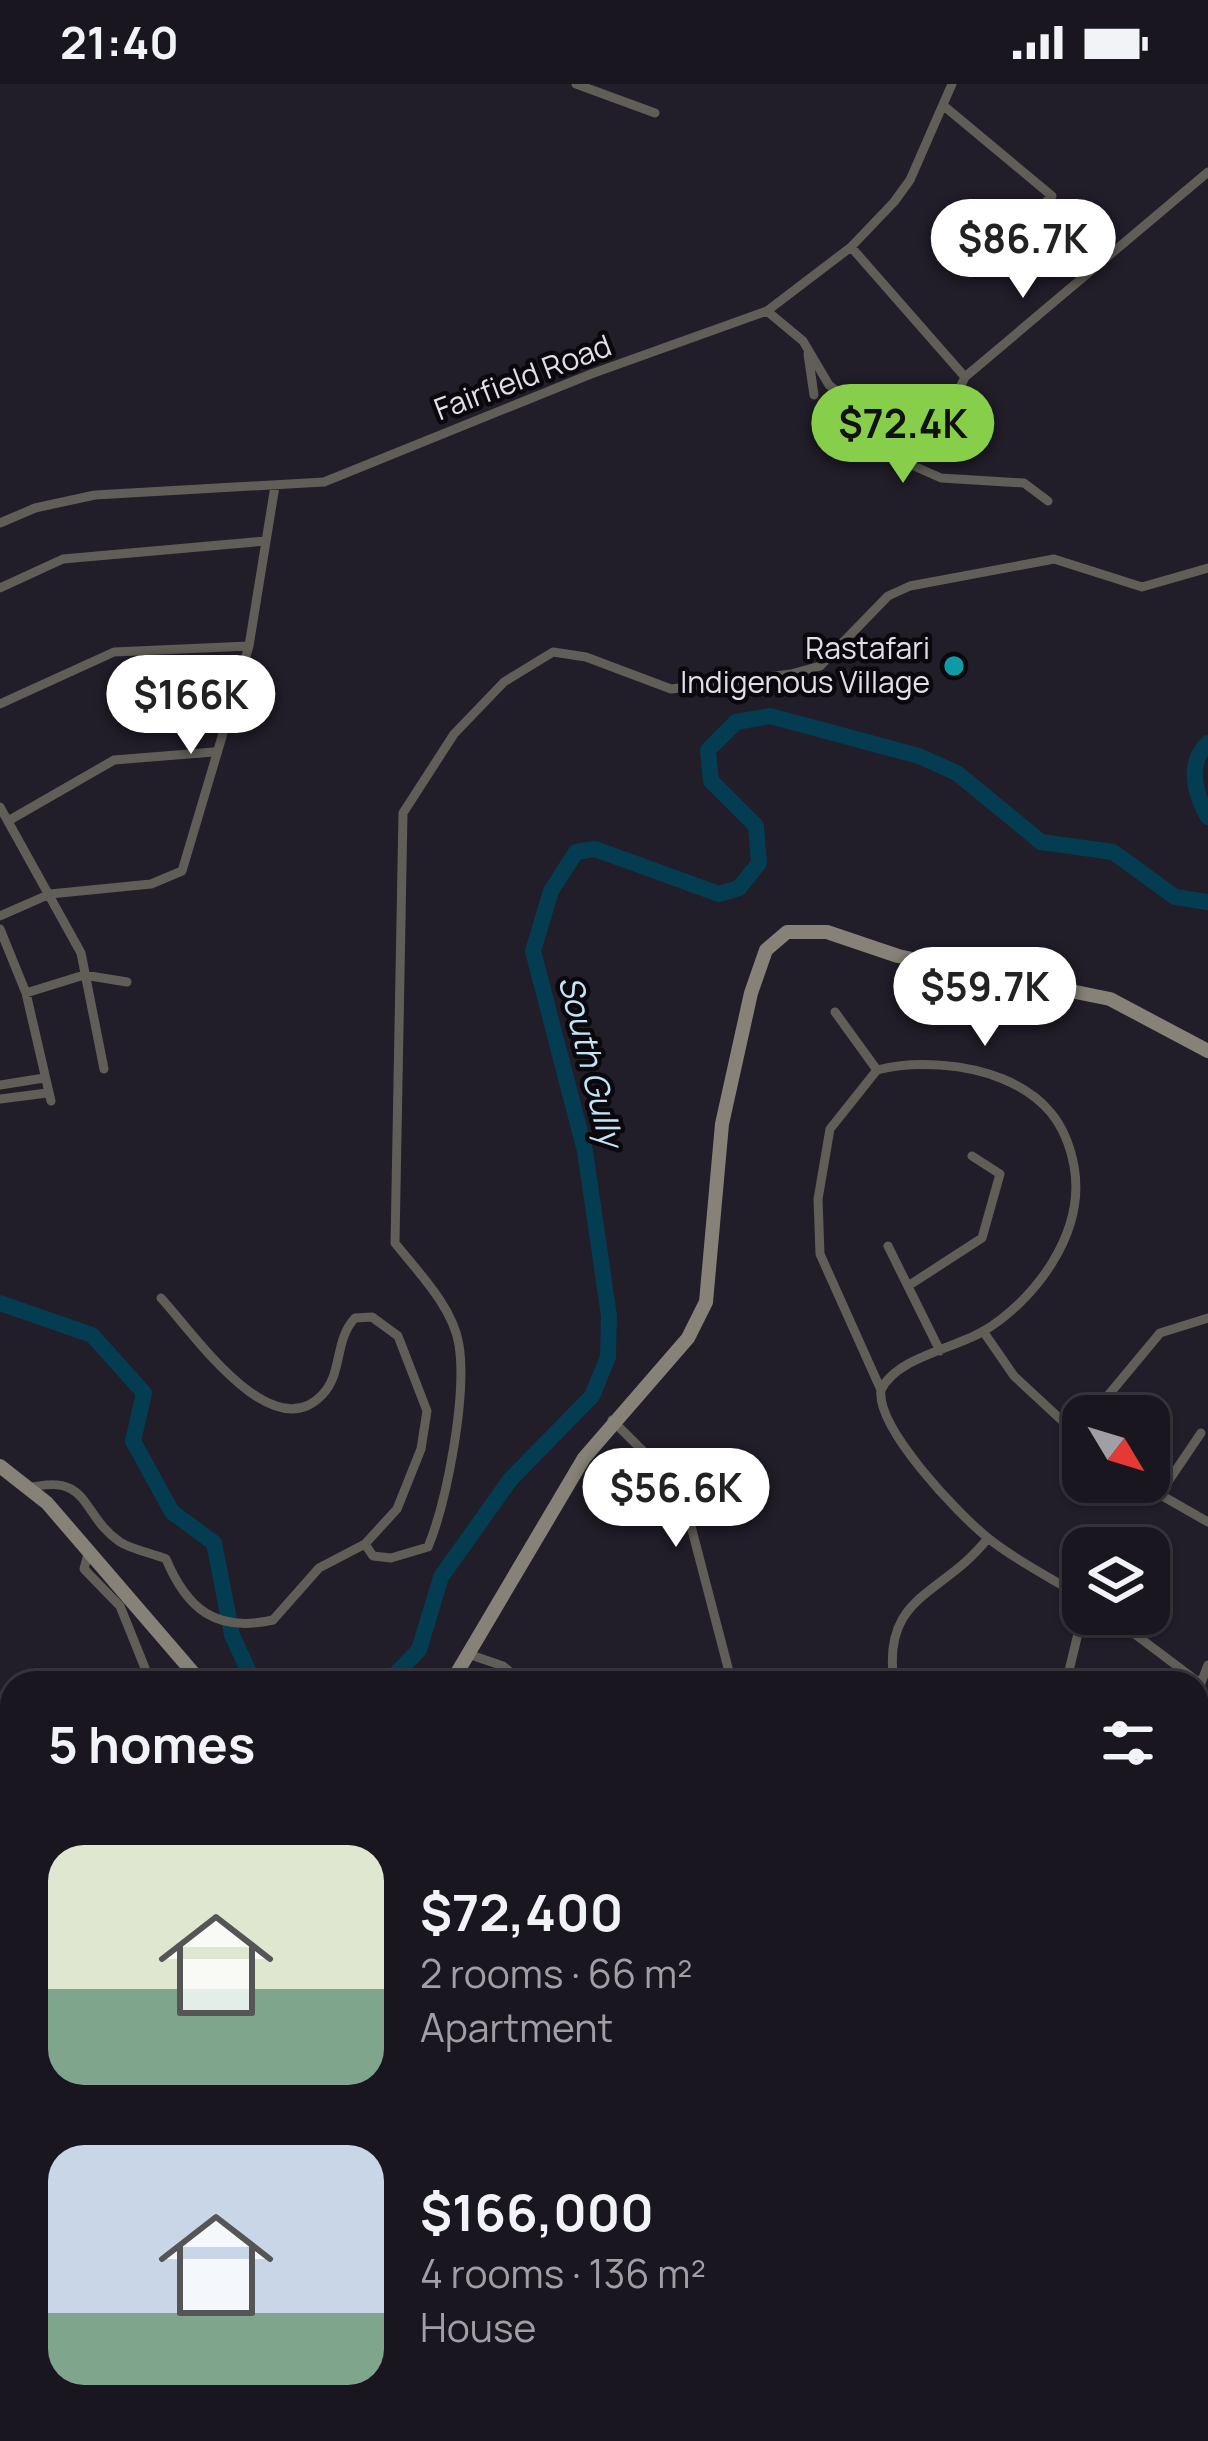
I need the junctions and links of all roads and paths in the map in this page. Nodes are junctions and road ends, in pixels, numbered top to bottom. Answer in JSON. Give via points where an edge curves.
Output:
{"nodes":[{"id":1,"x":576,"y":84,"type":"edge"},
{"id":2,"x":952,"y":84,"type":"edge"},
{"id":3,"x":944,"y":106,"type":"junction"},
{"id":4,"x":655,"y":113,"type":"dead end"},
{"id":5,"x":1208,"y":172,"type":"edge"},
{"id":6,"x":1026,"y":221,"type":"dead end"},
{"id":7,"x":851,"y":247,"type":"junction"},
{"id":8,"x":767,"y":311,"type":"junction"},
{"id":9,"x":808,"y":354,"type":"junction"},
{"id":10,"x":965,"y":377,"type":"junction"},
{"id":11,"x":814,"y":395,"type":"dead end"},
{"id":12,"x":866,"y":413,"type":"dead end"},
{"id":13,"x":275,"y":486,"type":"junction"},
{"id":14,"x":1048,"y":501,"type":"dead end"},
{"id":15,"x":0,"y":523,"type":"edge"},
{"id":16,"x":266,"y":541,"type":"junction"},
{"id":17,"x":1208,"y":568,"type":"edge"},
{"id":18,"x":0,"y":588,"type":"edge"},
{"id":19,"x":249,"y":646,"type":"junction"},
{"id":20,"x":0,"y":704,"type":"edge"},
{"id":21,"x":214,"y":752,"type":"junction"},
{"id":22,"x":0,"y":808,"type":"edge"},
{"id":23,"x":8,"y":821,"type":"junction"},
{"id":24,"x":50,"y":894,"type":"junction"},
{"id":25,"x":0,"y":916,"type":"edge"},
{"id":26,"x":0,"y":929,"type":"edge"},
{"id":27,"x":84,"y":975,"type":"junction"},
{"id":28,"x":127,"y":982,"type":"dead end"},
{"id":29,"x":26,"y":993,"type":"junction"},
{"id":30,"x":835,"y":1012,"type":"dead end"},
{"id":31,"x":1208,"y":1051,"type":"edge"},
{"id":32,"x":104,"y":1069,"type":"dead end"},
{"id":33,"x":877,"y":1070,"type":"junction"},
{"id":34,"x":44,"y":1078,"type":"junction"},
{"id":35,"x":0,"y":1085,"type":"edge"},
{"id":36,"x":0,"y":1099,"type":"edge"},
{"id":37,"x":972,"y":1156,"type":"dead end"},
{"id":38,"x":888,"y":1246,"type":"dead end"},
{"id":39,"x":908,"y":1286,"type":"junction"},
{"id":40,"x":160,"y":1298,"type":"dead end"},
{"id":41,"x":1208,"y":1318,"type":"edge"},
{"id":42,"x":983,"y":1331,"type":"junction"},
{"id":43,"x":940,"y":1352,"type":"junction"},
{"id":44,"x":881,"y":1390,"type":"junction"},
{"id":45,"x":1108,"y":1395,"type":"edge"},
{"id":46,"x":1062,"y":1418,"type":"edge"},
{"id":47,"x":612,"y":1420,"type":"junction"},
{"id":48,"x":1201,"y":1433,"type":"dead end"},
{"id":49,"x":0,"y":1466,"type":"edge"},
{"id":50,"x":1170,"y":1479,"type":"edge"},
{"id":51,"x":28,"y":1488,"type":"junction"},
{"id":52,"x":1170,"y":1501,"type":"edge"},
{"id":53,"x":1208,"y":1522,"type":"edge"},
{"id":54,"x":988,"y":1538,"type":"junction"},
{"id":55,"x":365,"y":1544,"type":"junction"},
{"id":56,"x":89,"y":1550,"type":"junction"},
{"id":57,"x":1062,"y":1585,"type":"edge"},
{"id":58,"x":1078,"y":1635,"type":"edge"},
{"id":59,"x":1134,"y":1635,"type":"edge"},
{"id":60,"x":471,"y":1655,"type":"junction"},
{"id":61,"x":146,"y":1671,"type":"edge"},
{"id":62,"x":192,"y":1671,"type":"edge"},
{"id":63,"x":460,"y":1671,"type":"edge"},
{"id":64,"x":509,"y":1671,"type":"edge"},
{"id":65,"x":729,"y":1671,"type":"edge"},
{"id":66,"x":895,"y":1671,"type":"edge"},
{"id":67,"x":1069,"y":1671,"type":"edge"},
{"id":68,"x":1178,"y":1671,"type":"edge"}],
"edges":[{"from":1,"to":4,"type":"street"},
{"from":2,"to":3,"type":"street","name":"Fairfield Road"},
{"from":3,"to":6,"type":"street","via":[[1052,196]]},
{"from":3,"to":7,"type":"street","name":"Fairfield Road","via":[[910,180]]},
{"from":5,"to":10,"type":"street"},
{"from":7,"to":8,"type":"street","name":"Fairfield Road"},
{"from":7,"to":10,"type":"street"},
{"from":8,"to":9,"type":"street"},
{"from":8,"to":13,"type":"street","name":"Fairfield Road","via":[[324,482]]},
{"from":9,"to":11,"type":"street"},
{"from":9,"to":12,"type":"street","via":[[829,385]]},
{"from":10,"to":14,"type":"street","via":[[943,423],[912,452],[914,466],[941,478],[1024,483]]},
{"from":13,"to":15,"type":"street","name":"Fairfield Road","via":[[95,495]]},
{"from":13,"to":16,"type":"street"},
{"from":16,"to":18,"type":"street","via":[[63,559]]},
{"from":16,"to":19,"type":"street"},
{"from":17,"to":55,"type":"street","via":[[1142,587],[1054,559],[899,590],[820,666],[791,674],[671,689],[554,652],[504,682],[454,734],[403,813],[395,1243],[437,1296],[459,1343],[455,1440],[428,1547],[391,1558],[373,1556]]},
{"from":19,"to":20,"type":"street","via":[[114,652]]},
{"from":19,"to":21,"type":"street"},
{"from":21,"to":23,"type":"street","via":[[114,760]]},
{"from":21,"to":24,"type":"street","via":[[182,871],[167,882]]},
{"from":22,"to":23,"type":"street"},
{"from":23,"to":24,"type":"street"},
{"from":24,"to":25,"type":"street"},
{"from":24,"to":27,"type":"street"},
{"from":26,"to":29,"type":"street"},
{"from":27,"to":28,"type":"street"},
{"from":27,"to":29,"type":"street"},
{"from":27,"to":32,"type":"street"},
{"from":29,"to":34,"type":"street"},
{"from":30,"to":33,"type":"street"},
{"from":31,"to":47,"type":"main road","via":[[1110,999],[898,956],[827,932],[787,932],[766,950],[751,993],[722,1124],[706,1302],[688,1338]]},
{"from":33,"to":42,"type":"street","via":[[985,1072],[1022,1087],[1066,1135],[1074,1212],[1030,1296]]},
{"from":33,"to":44,"type":"street","via":[[830,1129],[818,1199],[820,1254]]},
{"from":34,"to":35,"type":"street"},
{"from":34,"to":36,"type":"street","via":[[49,1097]]},
{"from":37,"to":39,"type":"street","via":[[1000,1174],[982,1238]]},
{"from":38,"to":39,"type":"street"},
{"from":39,"to":43,"type":"street"},
{"from":40,"to":55,"type":"street","via":[[239,1388],[270,1405],[319,1400],[355,1318],[372,1317],[398,1336],[422,1391],[427,1430],[397,1509]]},
{"from":41,"to":45,"type":"street","via":[[1160,1333]]},
{"from":42,"to":43,"type":"street"},
{"from":42,"to":46,"type":"street","via":[[1014,1376]]},
{"from":43,"to":44,"type":"street","via":[[890,1376]]},
{"from":44,"to":54,"type":"street","via":[[885,1416],[922,1469]]},
{"from":47,"to":60,"type":"main road"},
{"from":47,"to":65,"type":"street","via":[[675,1483]]},
{"from":48,"to":50,"type":"street"},
{"from":49,"to":51,"type":"main road"},
{"from":51,"to":55,"type":"street","via":[[70,1487],[123,1544],[166,1559],[195,1610],[217,1619],[273,1621],[319,1568]]},
{"from":51,"to":56,"type":"main road"},
{"from":52,"to":53,"type":"street"},
{"from":54,"to":57,"type":"street"},
{"from":54,"to":66,"type":"street","via":[[909,1604],[893,1632]]},
{"from":56,"to":61,"type":"street","via":[[88,1577],[120,1606]]},
{"from":56,"to":62,"type":"main road"},
{"from":58,"to":67,"type":"street"},
{"from":59,"to":68,"type":"street"},
{"from":60,"to":63,"type":"main road"},
{"from":60,"to":64,"type":"street"}]}
